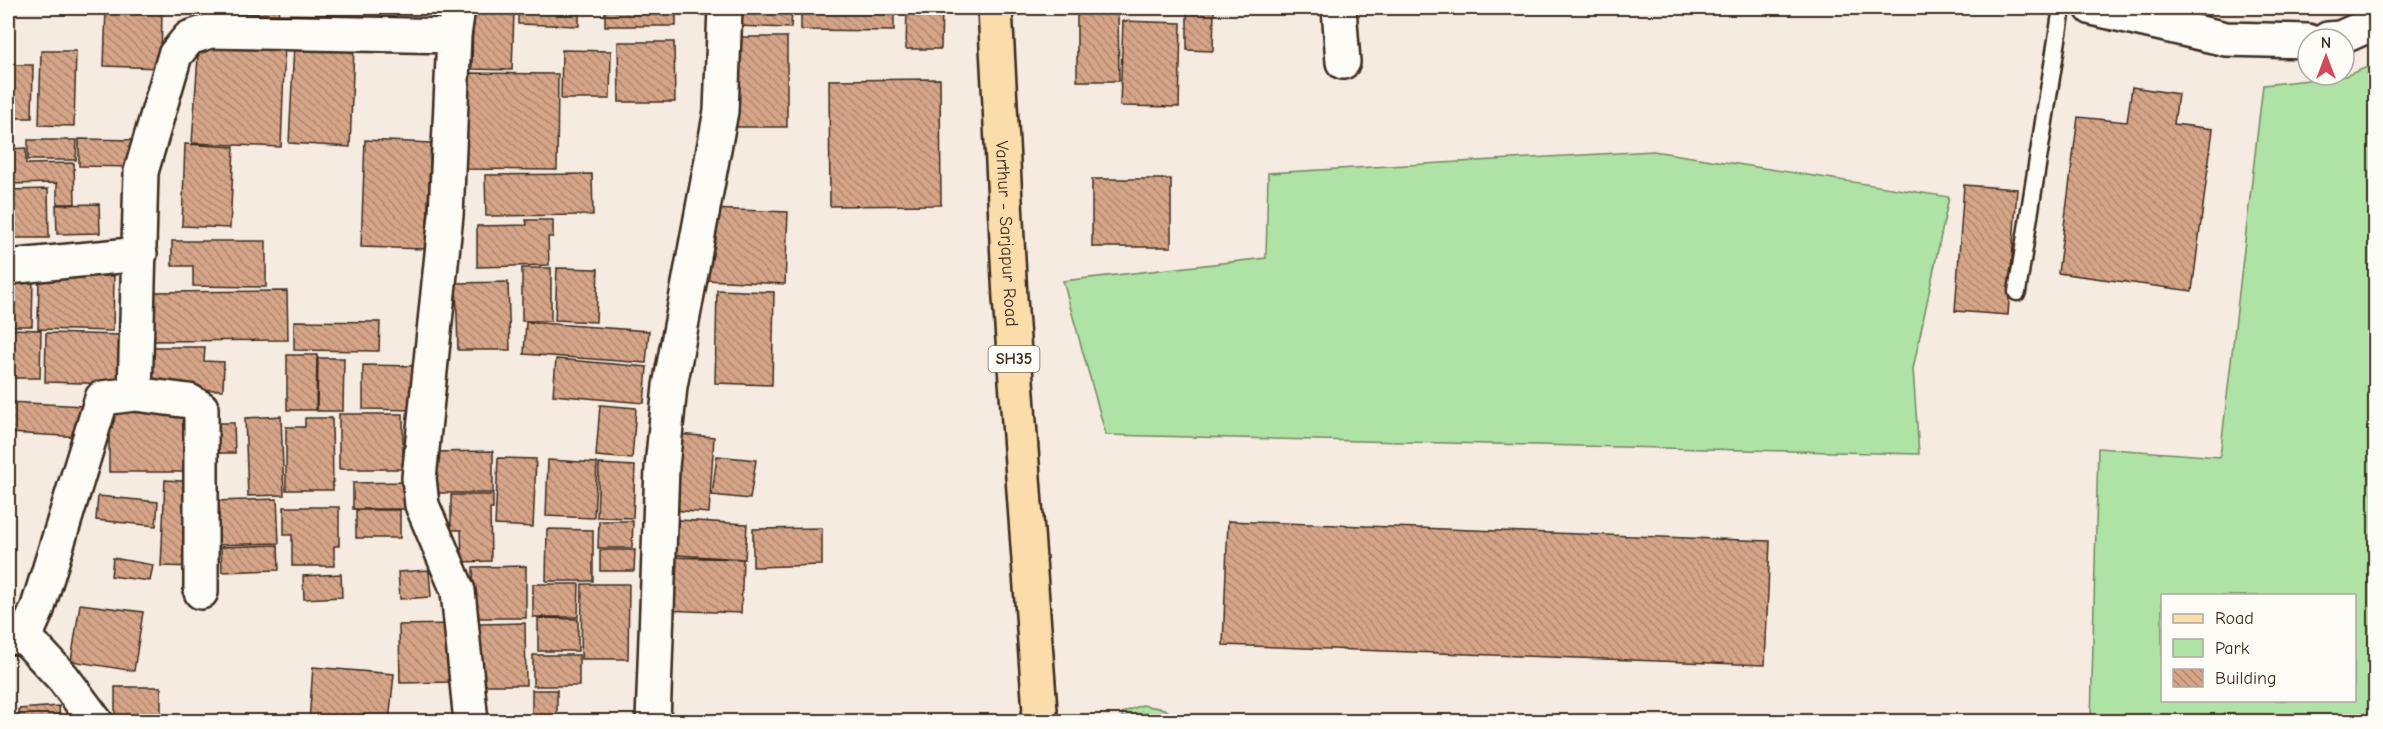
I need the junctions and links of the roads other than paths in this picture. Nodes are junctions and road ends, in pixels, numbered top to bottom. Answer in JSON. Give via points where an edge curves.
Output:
{"nodes":[{"id":1,"x":725,"y":8,"type":"edge"},
{"id":2,"x":994,"y":8,"type":"edge"},
{"id":3,"x":1339,"y":8,"type":"edge"},
{"id":4,"x":2062,"y":8,"type":"edge"},
{"id":5,"x":2099,"y":8,"type":"edge"},
{"id":6,"x":211,"y":19,"type":"edge"},
{"id":7,"x":456,"y":22,"type":"edge"},
{"id":8,"x":2376,"y":22,"type":"edge"},
{"id":9,"x":2356,"y":31,"type":"edge"},
{"id":10,"x":2296,"y":41,"type":"edge"},
{"id":11,"x":1343,"y":62,"type":"dead end"},
{"id":12,"x":140,"y":254,"type":"junction"},
{"id":13,"x":8,"y":267,"type":"edge"},
{"id":14,"x":2017,"y":292,"type":"dead end"},
{"id":15,"x":135,"y":394,"type":"junction"},
{"id":16,"x":201,"y":592,"type":"dead end"},
{"id":17,"x":16,"y":637,"type":"edge"},
{"id":18,"x":1041,"y":718,"type":"edge"},
{"id":19,"x":96,"y":722,"type":"edge"},
{"id":20,"x":471,"y":722,"type":"edge"},
{"id":21,"x":653,"y":722,"type":"edge"}],
"edges":[{"from":1,"to":21,"type":"street","via":[[720,111],[670,386],[662,467]]},
{"from":2,"to":18,"type":"main road","name":"Varthur - Sarjapur Road","number":"SH35","via":[[1010,298]]},
{"from":3,"to":11,"type":"street"},
{"from":4,"to":14,"type":"lane"},
{"from":5,"to":10,"type":"street","via":[[2226,39]]},
{"from":6,"to":7,"type":"street"},
{"from":6,"to":12,"type":"street","via":[[175,55],[141,172]]},
{"from":7,"to":20,"type":"street","via":[[446,215],[418,478],[422,505],[458,591]]},
{"from":8,"to":9,"type":"street"},
{"from":12,"to":13,"type":"street"},
{"from":12,"to":15,"type":"street"},
{"from":15,"to":16,"type":"street","via":[[189,401],[201,408]]},
{"from":15,"to":17,"type":"street","via":[[102,398],[37,610]]},
{"from":17,"to":19,"type":"street","via":[[64,679]]}]}
